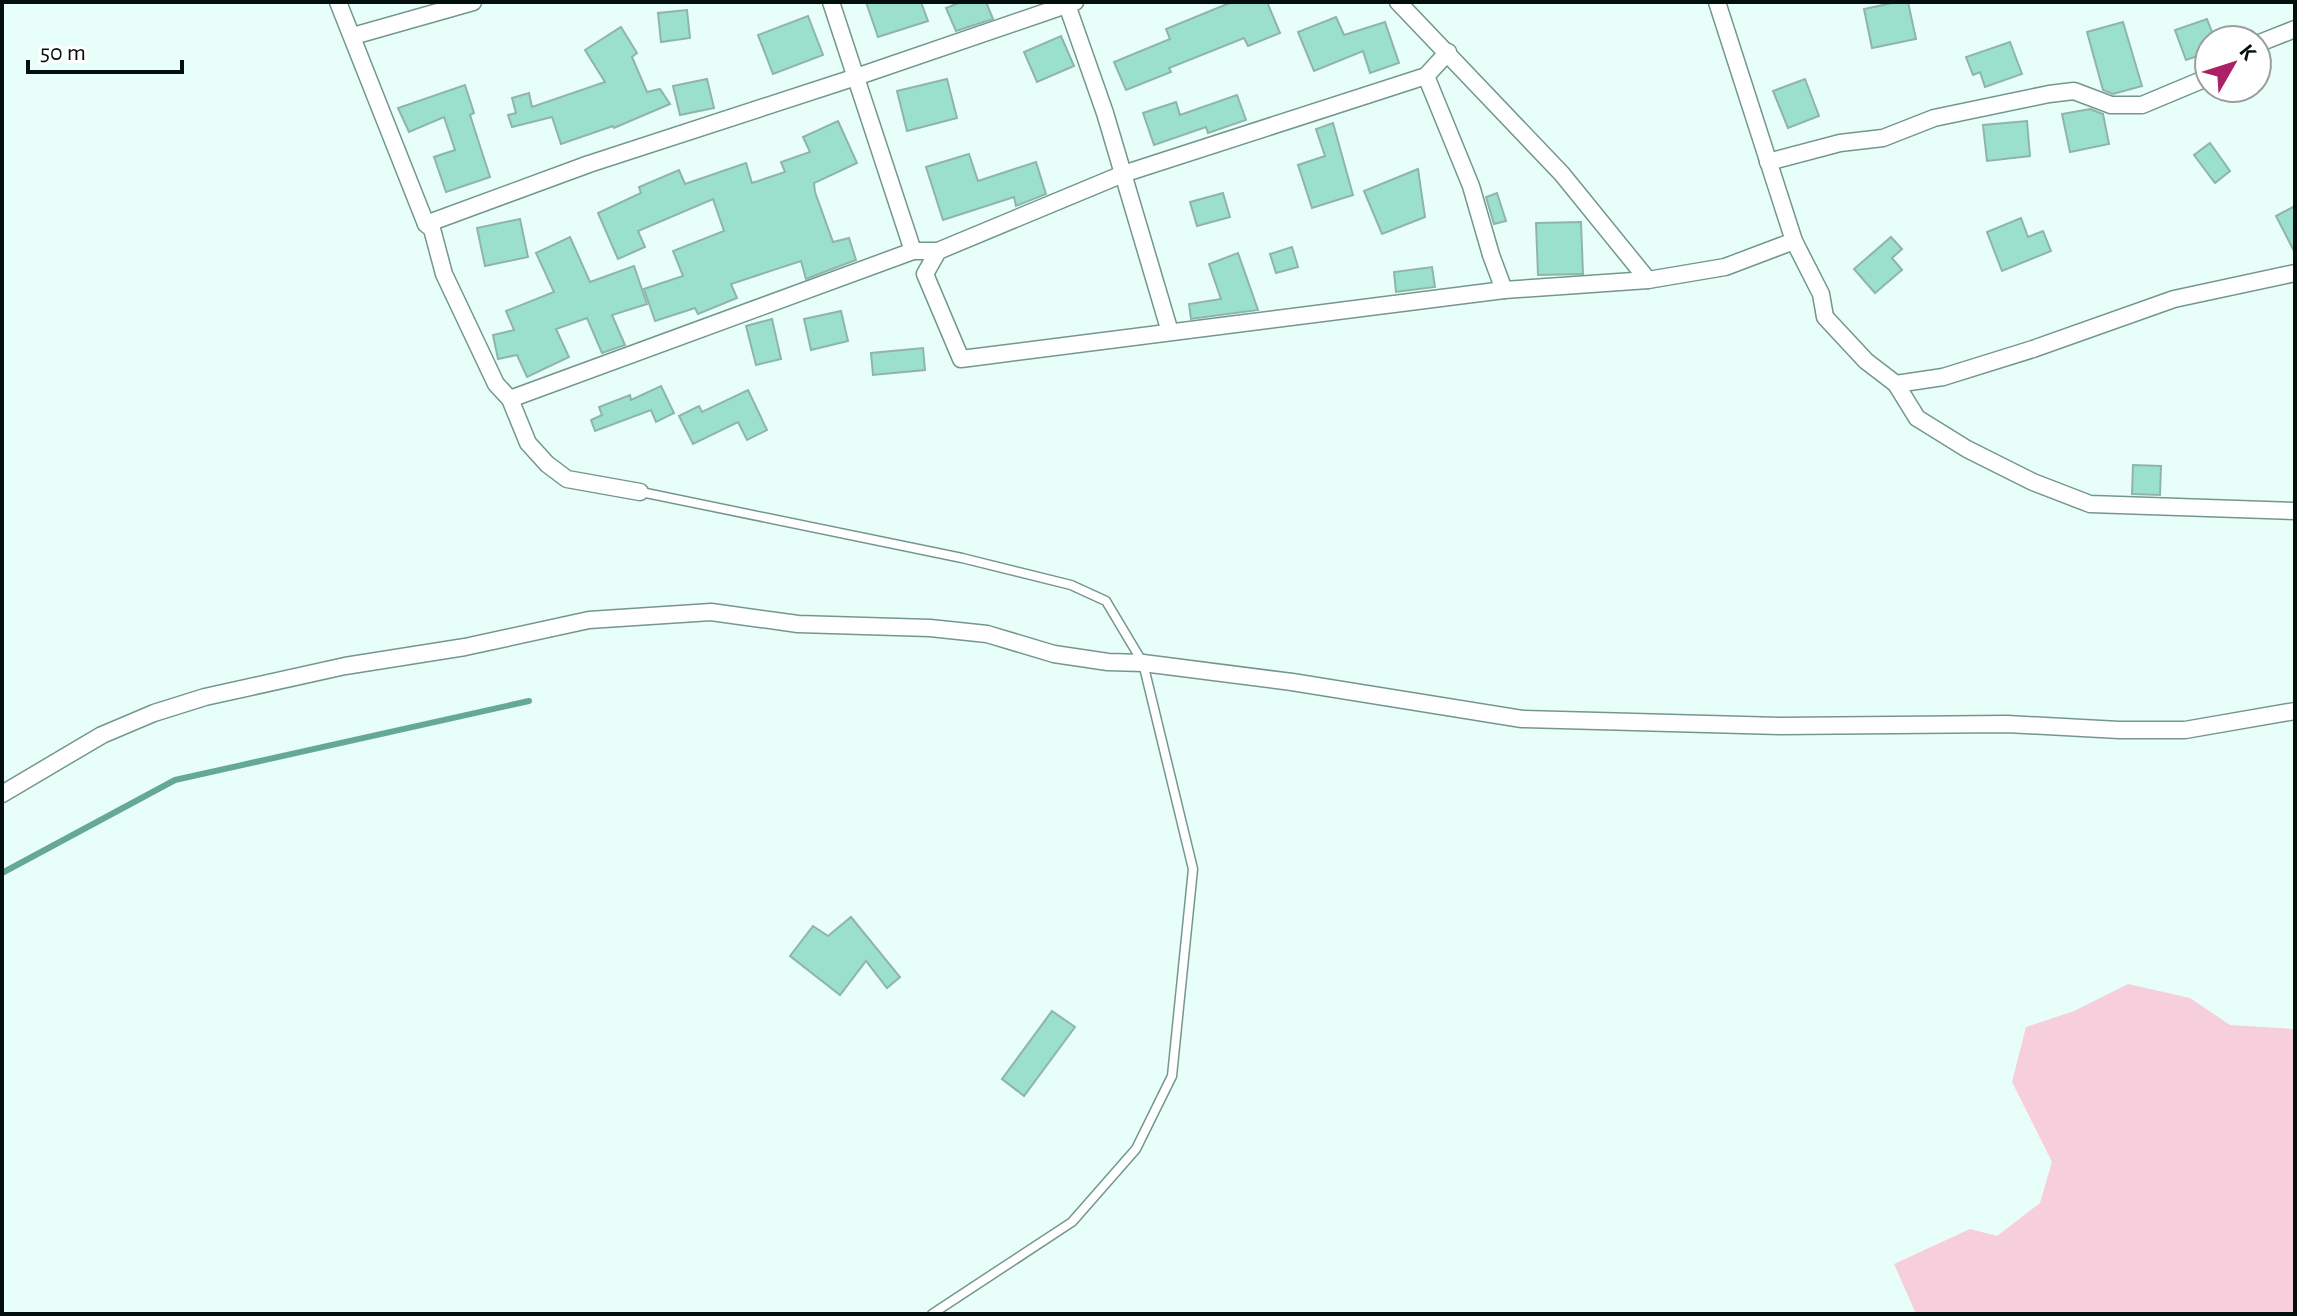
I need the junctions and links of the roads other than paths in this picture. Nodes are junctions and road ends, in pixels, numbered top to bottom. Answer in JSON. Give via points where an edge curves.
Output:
{"nodes":[{"id":1,"x":338,"y":2,"type":"edge"},
{"id":2,"x":473,"y":2,"type":"edge"},
{"id":3,"x":831,"y":2,"type":"edge"},
{"id":4,"x":1398,"y":2,"type":"edge"},
{"id":5,"x":1717,"y":2,"type":"edge"},
{"id":6,"x":1069,"y":3,"type":"edge"},
{"id":7,"x":2295,"y":29,"type":"edge"},
{"id":8,"x":353,"y":36,"type":"junction"},
{"id":9,"x":2273,"y":38,"type":"edge"},
{"id":10,"x":1448,"y":52,"type":"junction"},
{"id":11,"x":1426,"y":76,"type":"junction"},
{"id":12,"x":856,"y":77,"type":"junction"},
{"id":13,"x":2193,"y":84,"type":"edge"},
{"id":14,"x":1768,"y":162,"type":"junction"},
{"id":15,"x":1123,"y":174,"type":"junction"},
{"id":16,"x":426,"y":224,"type":"junction"},
{"id":17,"x":1794,"y":241,"type":"junction"},
{"id":18,"x":913,"y":251,"type":"junction"},
{"id":19,"x":938,"y":251,"type":"junction"},
{"id":20,"x":2295,"y":273,"type":"edge"},
{"id":21,"x":1648,"y":280,"type":"junction"},
{"id":22,"x":1504,"y":290,"type":"junction"},
{"id":23,"x":1170,"y":332,"type":"junction"},
{"id":24,"x":1896,"y":384,"type":"junction"},
{"id":25,"x":510,"y":399,"type":"junction"},
{"id":26,"x":640,"y":492,"type":"joint"},
{"id":27,"x":2295,"y":511,"type":"edge"},
{"id":28,"x":1143,"y":663,"type":"junction"},
{"id":29,"x":2295,"y":711,"type":"edge"},
{"id":30,"x":2,"y":794,"type":"edge"},
{"id":31,"x":932,"y":1314,"type":"edge"}],
"edges":[{"from":1,"to":8,"type":"street"},
{"from":2,"to":8,"type":"street"},
{"from":3,"to":12,"type":"street"},
{"from":4,"to":10,"type":"street"},
{"from":5,"to":14,"type":"street"},
{"from":6,"to":12,"type":"street"},
{"from":6,"to":15,"type":"street"},
{"from":7,"to":9,"type":"street"},
{"from":8,"to":16,"type":"street"},
{"from":10,"to":11,"type":"street"},
{"from":10,"to":21,"type":"street","via":[[1562,174]]},
{"from":11,"to":15,"type":"street"},
{"from":11,"to":22,"type":"street","via":[[1471,186]]},
{"from":12,"to":16,"type":"street","via":[[589,164]]},
{"from":12,"to":18,"type":"street"},
{"from":13,"to":14,"type":"street","via":[[2142,105],[2111,105],[2074,91],[2049,94]]},
{"from":14,"to":17,"type":"street"},
{"from":15,"to":19,"type":"street"},
{"from":15,"to":23,"type":"street"},
{"from":16,"to":25,"type":"street","via":[[489,370]]},
{"from":17,"to":21,"type":"street","via":[[1725,267]]},
{"from":17,"to":24,"type":"street","via":[[1821,294],[1825,317]]},
{"from":18,"to":19,"type":"street"},
{"from":18,"to":25,"type":"street"},
{"from":19,"to":23,"type":"street","via":[[925,274],[961,359]]},
{"from":20,"to":24,"type":"street","via":[[2174,299],[1943,377]]},
{"from":21,"to":22,"type":"street"},
{"from":22,"to":23,"type":"street"},
{"from":24,"to":27,"type":"street","via":[[1917,418],[1929,426],[2033,482],[2090,504]]},
{"from":25,"to":26,"type":"street","via":[[528,443],[567,479]]},
{"from":26,"to":28,"type":"lane","via":[[1071,585],[1106,601]]},
{"from":28,"to":29,"type":"street","via":[[1522,719],[2185,730]]},
{"from":28,"to":30,"type":"street","via":[[1054,654],[987,634],[930,628],[798,624],[711,612],[589,620],[205,697],[102,735]]},
{"from":28,"to":31,"type":"lane","via":[[1193,869],[1172,1076],[1136,1149],[1072,1222]]}]}
